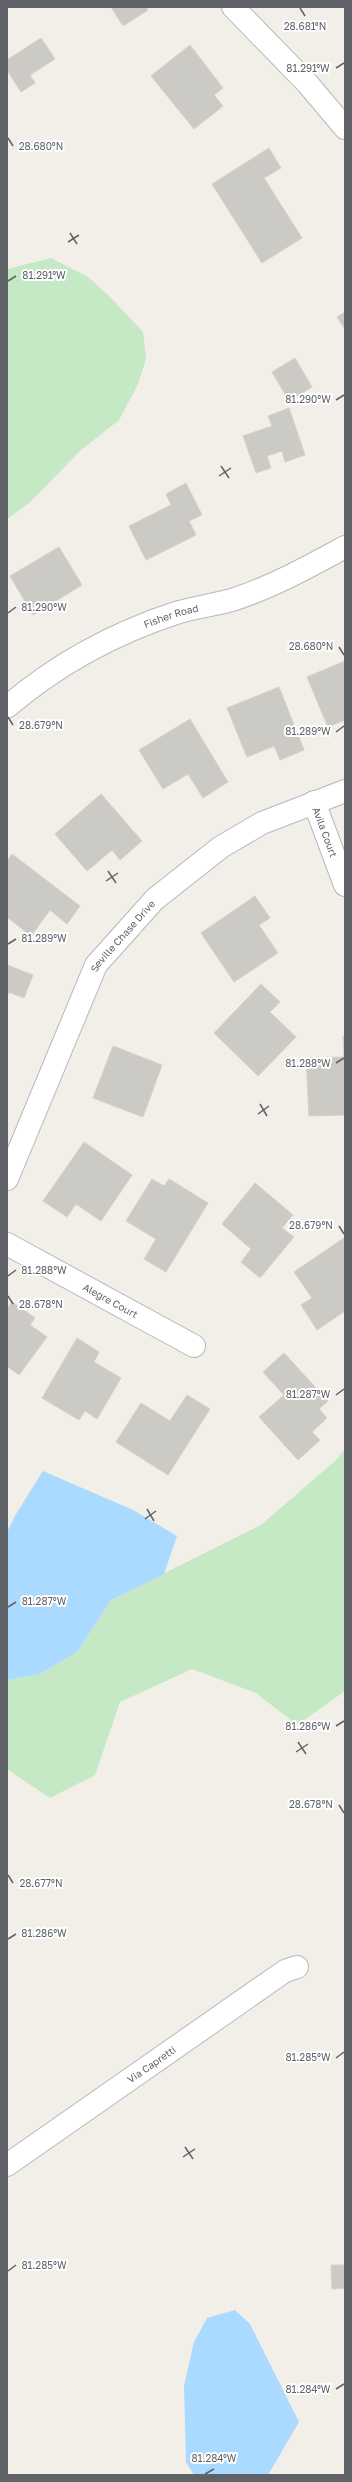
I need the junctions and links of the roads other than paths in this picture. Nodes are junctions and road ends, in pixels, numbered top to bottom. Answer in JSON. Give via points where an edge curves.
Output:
{"nodes":[{"id":1,"x":233,"y":7,"type":"edge"},
{"id":2,"x":345,"y":128,"type":"edge"},
{"id":3,"x":345,"y":547,"type":"edge"},
{"id":4,"x":7,"y":707,"type":"edge"},
{"id":5,"x":345,"y":791,"type":"edge"},
{"id":6,"x":314,"y":802,"type":"junction"},
{"id":7,"x":345,"y":885,"type":"edge"},
{"id":8,"x":7,"y":1179,"type":"edge"},
{"id":9,"x":7,"y":1244,"type":"edge"},
{"id":10,"x":194,"y":1346,"type":"dead end"},
{"id":11,"x":297,"y":1967,"type":"dead end"},
{"id":12,"x":7,"y":2165,"type":"edge"}],
"edges":[{"from":1,"to":2,"type":"street","via":[[307,83]]},
{"from":3,"to":4,"type":"street","name":"Fisher Road","via":[[294,574],[236,598],[176,613],[116,637],[38,680]]},
{"from":5,"to":6,"type":"street","name":"Seville Chase Drive"},
{"from":6,"to":7,"type":"street","name":"Avila Court"},
{"from":6,"to":8,"type":"street","name":"Seville Chase Drive","via":[[262,823],[221,847],[182,876],[155,899],[96,965]]},
{"from":9,"to":10,"type":"street","name":"Alegre Court"},
{"from":11,"to":12,"type":"street","name":"Via Capretti","via":[[286,1971]]}]}
